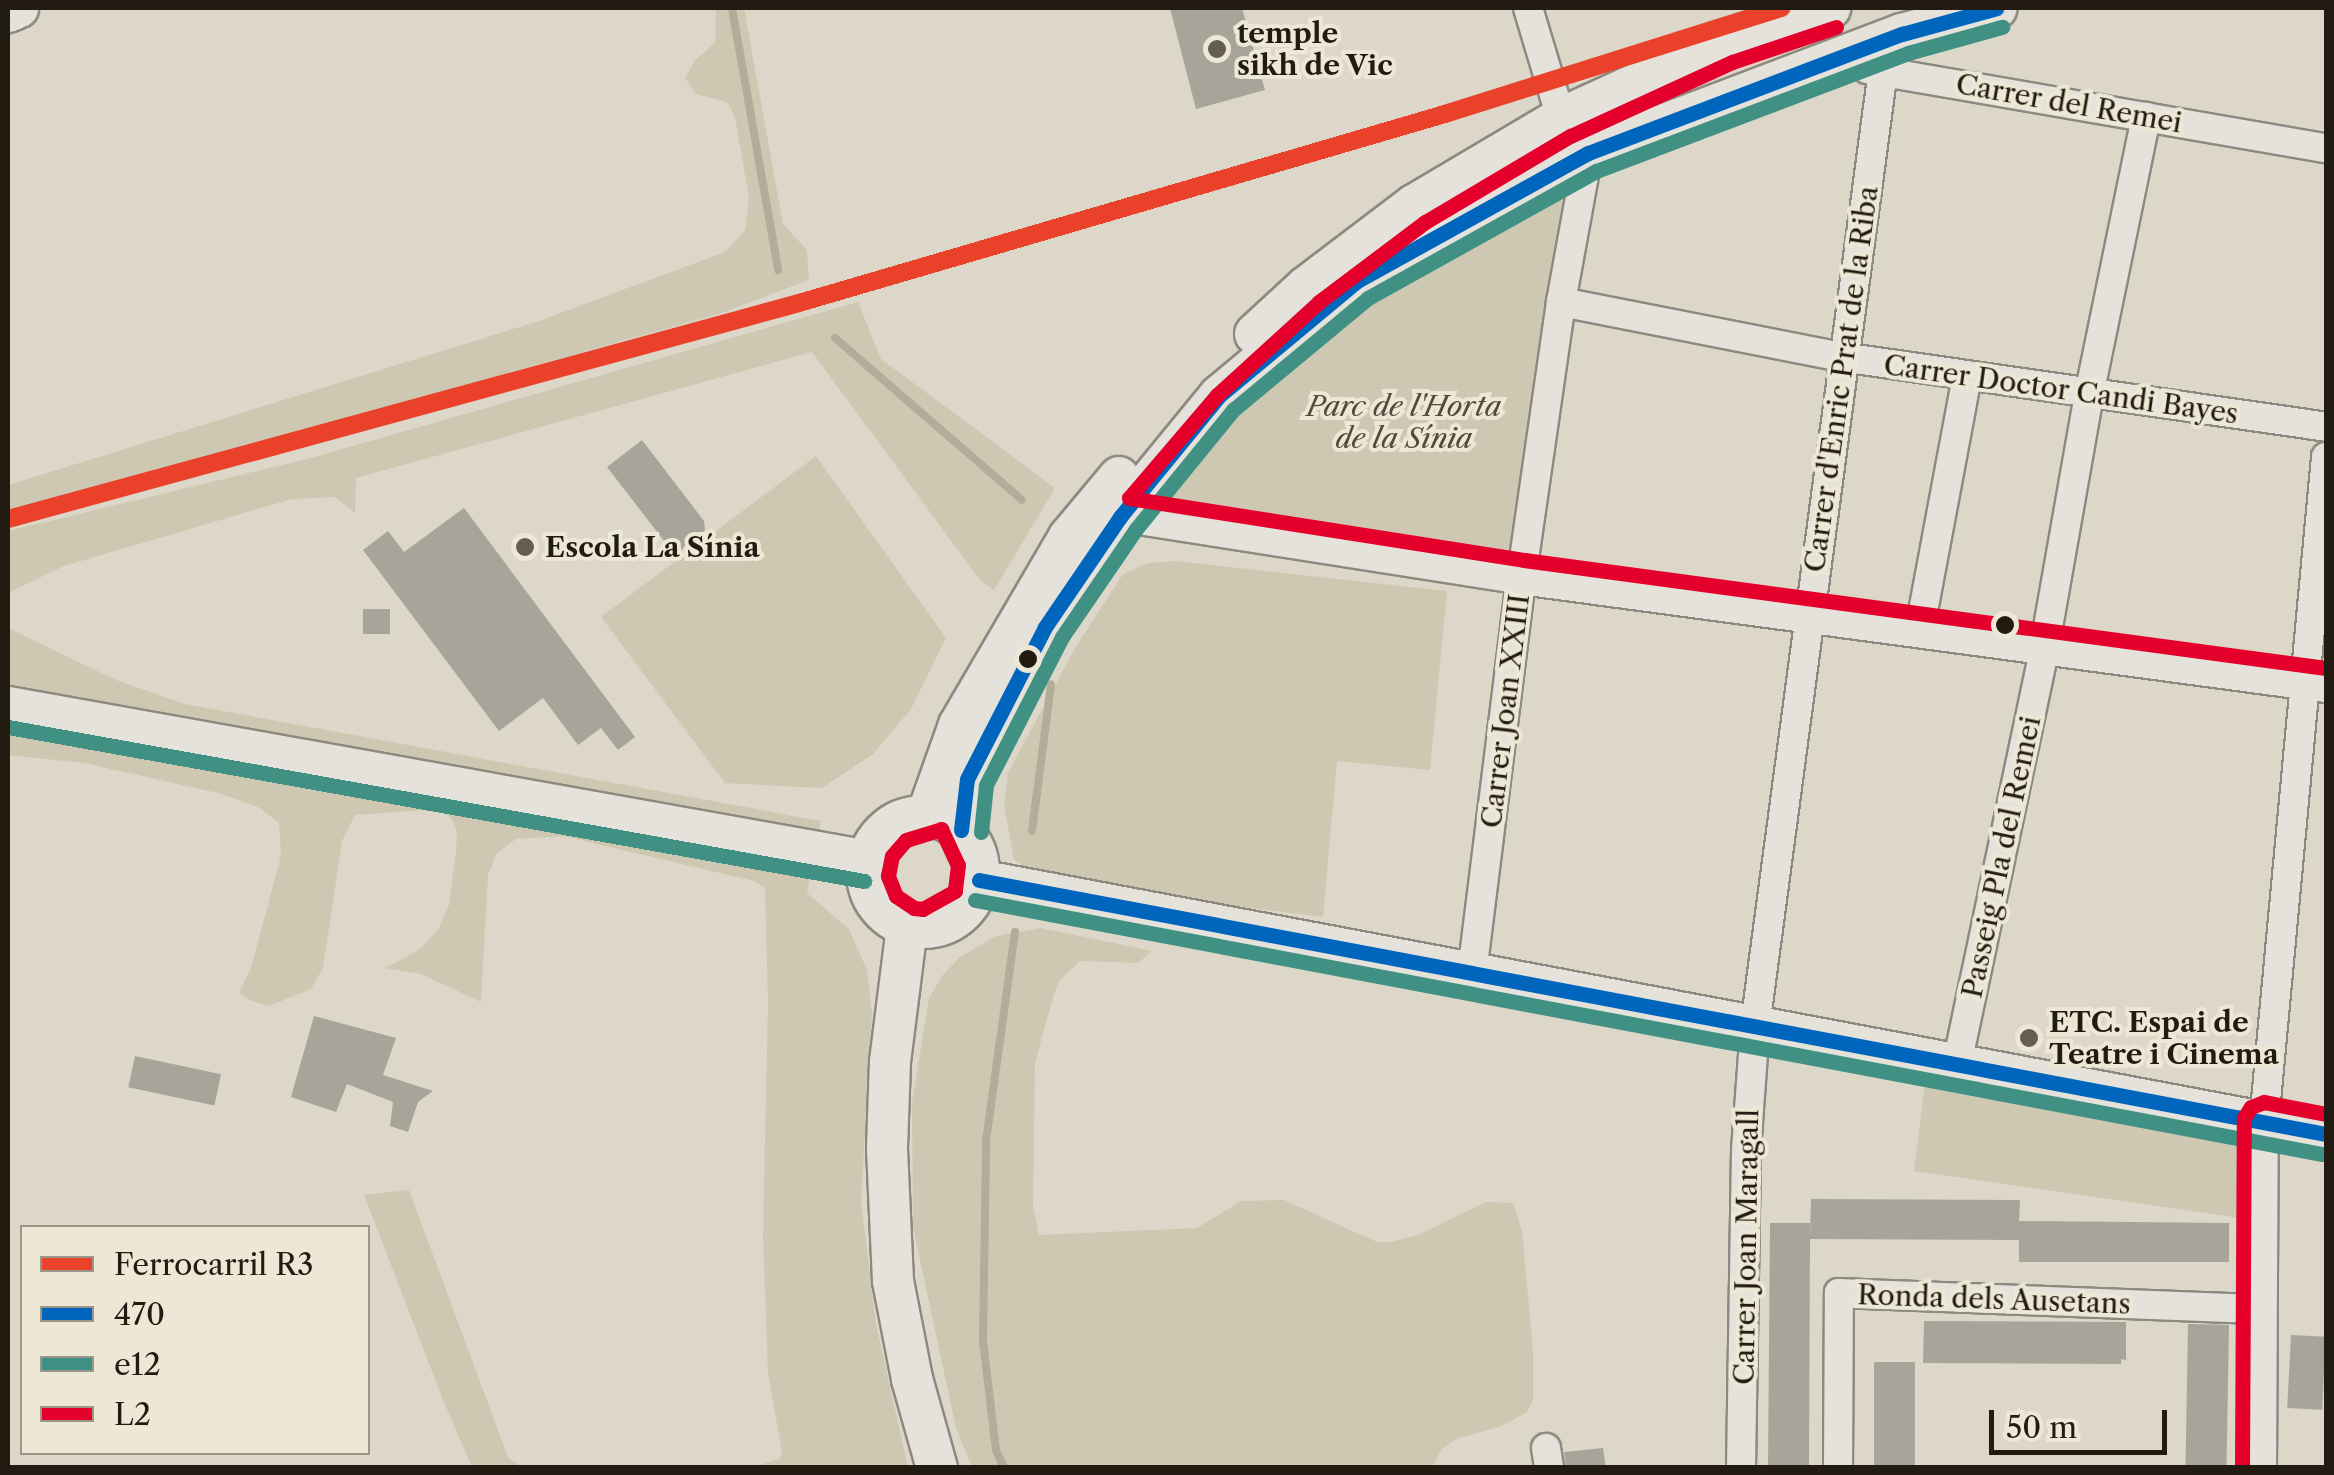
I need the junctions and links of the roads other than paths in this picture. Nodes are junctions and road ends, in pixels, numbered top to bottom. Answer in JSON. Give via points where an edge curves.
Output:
{"nodes":[{"id":1,"x":1505,"y":8,"type":"edge"},
{"id":2,"x":1528,"y":8,"type":"edge"},
{"id":3,"x":1830,"y":8,"type":"edge"},
{"id":4,"x":1997,"y":8,"type":"edge"},
{"id":5,"x":1902,"y":34,"type":"junction"},
{"id":6,"x":1537,"y":40,"type":"junction"},
{"id":7,"x":1810,"y":67,"type":"junction"},
{"id":8,"x":1883,"y":70,"type":"junction"},
{"id":9,"x":2146,"y":117,"type":"junction"},
{"id":10,"x":1561,"y":118,"type":"junction"},
{"id":11,"x":2326,"y":148,"type":"edge"},
{"id":12,"x":1588,"y":153,"type":"junction"},
{"id":13,"x":1561,"y":302,"type":"junction"},
{"id":14,"x":1842,"y":357,"type":"junction"},
{"id":15,"x":1968,"y":377,"type":"junction"},
{"id":16,"x":2089,"y":396,"type":"junction"},
{"id":17,"x":2326,"y":427,"type":"edge"},
{"id":18,"x":2326,"y":457,"type":"edge"},
{"id":19,"x":1120,"y":517,"type":"junction"},
{"id":20,"x":1521,"y":580,"type":"junction"},
{"id":21,"x":1809,"y":618,"type":"junction"},
{"id":22,"x":1919,"y":634,"type":"junction"},
{"id":23,"x":2044,"y":650,"type":"junction"},
{"id":24,"x":2317,"y":687,"type":"edge"},
{"id":25,"x":8,"y":707,"type":"edge"},
{"id":26,"x":944,"y":822,"type":"junction"},
{"id":27,"x":868,"y":861,"type":"junction"},
{"id":28,"x":979,"y":880,"type":"junction"},
{"id":29,"x":907,"y":927,"type":"junction"},
{"id":30,"x":1472,"y":973,"type":"junction"},
{"id":31,"x":1755,"y":1026,"type":"junction"},
{"id":32,"x":1957,"y":1064,"type":"junction"},
{"id":33,"x":2264,"y":1122,"type":"junction"},
{"id":34,"x":2326,"y":1134,"type":"edge"},
{"id":35,"x":2262,"y":1309,"type":"junction"},
{"id":36,"x":937,"y":1468,"type":"edge"},
{"id":37,"x":1741,"y":1468,"type":"edge"},
{"id":38,"x":1838,"y":1468,"type":"edge"},
{"id":39,"x":2262,"y":1468,"type":"edge"}],
"edges":[{"from":1,"to":6,"type":"street"},
{"from":2,"to":6,"type":"street"},
{"from":3,"to":10,"type":"street","via":[[1725,43]]},
{"from":4,"to":5,"type":"street"},
{"from":5,"to":7,"type":"street"},
{"from":5,"to":8,"type":"street","name":"Carrer d'Enric Prat de la Riba"},
{"from":6,"to":10,"type":"street"},
{"from":7,"to":8,"type":"street","name":"Carrer del Remei"},
{"from":7,"to":12,"type":"street"},
{"from":8,"to":9,"type":"street","name":"Carrer del Remei"},
{"from":8,"to":14,"type":"street","name":"Carrer d'Enric Prat de la Riba"},
{"from":9,"to":11,"type":"street","name":"Carrer del Remei"},
{"from":9,"to":16,"type":"street","name":"Passeig Pla del Remei"},
{"from":10,"to":26,"type":"street","via":[[1414,205],[1336,263],[1180,406],[1069,538],[959,725]]},
{"from":12,"to":13,"type":"street","name":"Carrer Joan XXIII"},
{"from":12,"to":19,"type":"street","via":[[1357,281],[1220,396]]},
{"from":13,"to":14,"type":"street","name":"Carrer Doctor Candi Bayes"},
{"from":13,"to":20,"type":"street","name":"Carrer Joan XXIII"},
{"from":14,"to":15,"type":"street","name":"Carrer Doctor Candi Bayes"},
{"from":14,"to":21,"type":"street","name":"Carrer d'Enric Prat de la Riba"},
{"from":15,"to":16,"type":"street","name":"Carrer Doctor Candi Bayes"},
{"from":15,"to":22,"type":"street"},
{"from":16,"to":17,"type":"street","name":"Carrer Doctor Candi Bayes"},
{"from":16,"to":23,"type":"street","name":"Passeig Pla del Remei"},
{"from":18,"to":24,"type":"street"},
{"from":19,"to":20,"type":"street"},
{"from":19,"to":26,"type":"street","via":[[1045,628]]},
{"from":20,"to":21,"type":"street"},
{"from":20,"to":30,"type":"street","name":"Carrer Joan XXIII"},
{"from":21,"to":22,"type":"street"},
{"from":21,"to":31,"type":"street","name":"Carrer d'Enric Prat de la Riba"},
{"from":22,"to":23,"type":"street"},
{"from":23,"to":24,"type":"street"},
{"from":23,"to":32,"type":"street","name":"Passeig Pla del Remei"},
{"from":24,"to":33,"type":"street"},
{"from":25,"to":27,"type":"street"},
{"from":26,"to":27,"type":"street","via":[[896,822],[882,832]]},
{"from":26,"to":28,"type":"street","via":[[979,861]]},
{"from":27,"to":29,"type":"street","via":[[867,878],[880,908]]},
{"from":28,"to":29,"type":"street","via":[[962,914],[926,929]]},
{"from":28,"to":30,"type":"street"},
{"from":29,"to":36,"type":"street","via":[[889,1079],[894,1281]]},
{"from":30,"to":31,"type":"street"},
{"from":31,"to":32,"type":"street"},
{"from":31,"to":37,"type":"street","name":"Carrer Joan Maragall","via":[[1746,1150]]},
{"from":32,"to":33,"type":"street"},
{"from":33,"to":34,"type":"street"},
{"from":33,"to":35,"type":"street"},
{"from":35,"to":38,"type":"street","name":"Ronda dels Ausetans","via":[[1839,1293]]},
{"from":35,"to":39,"type":"street"}]}
